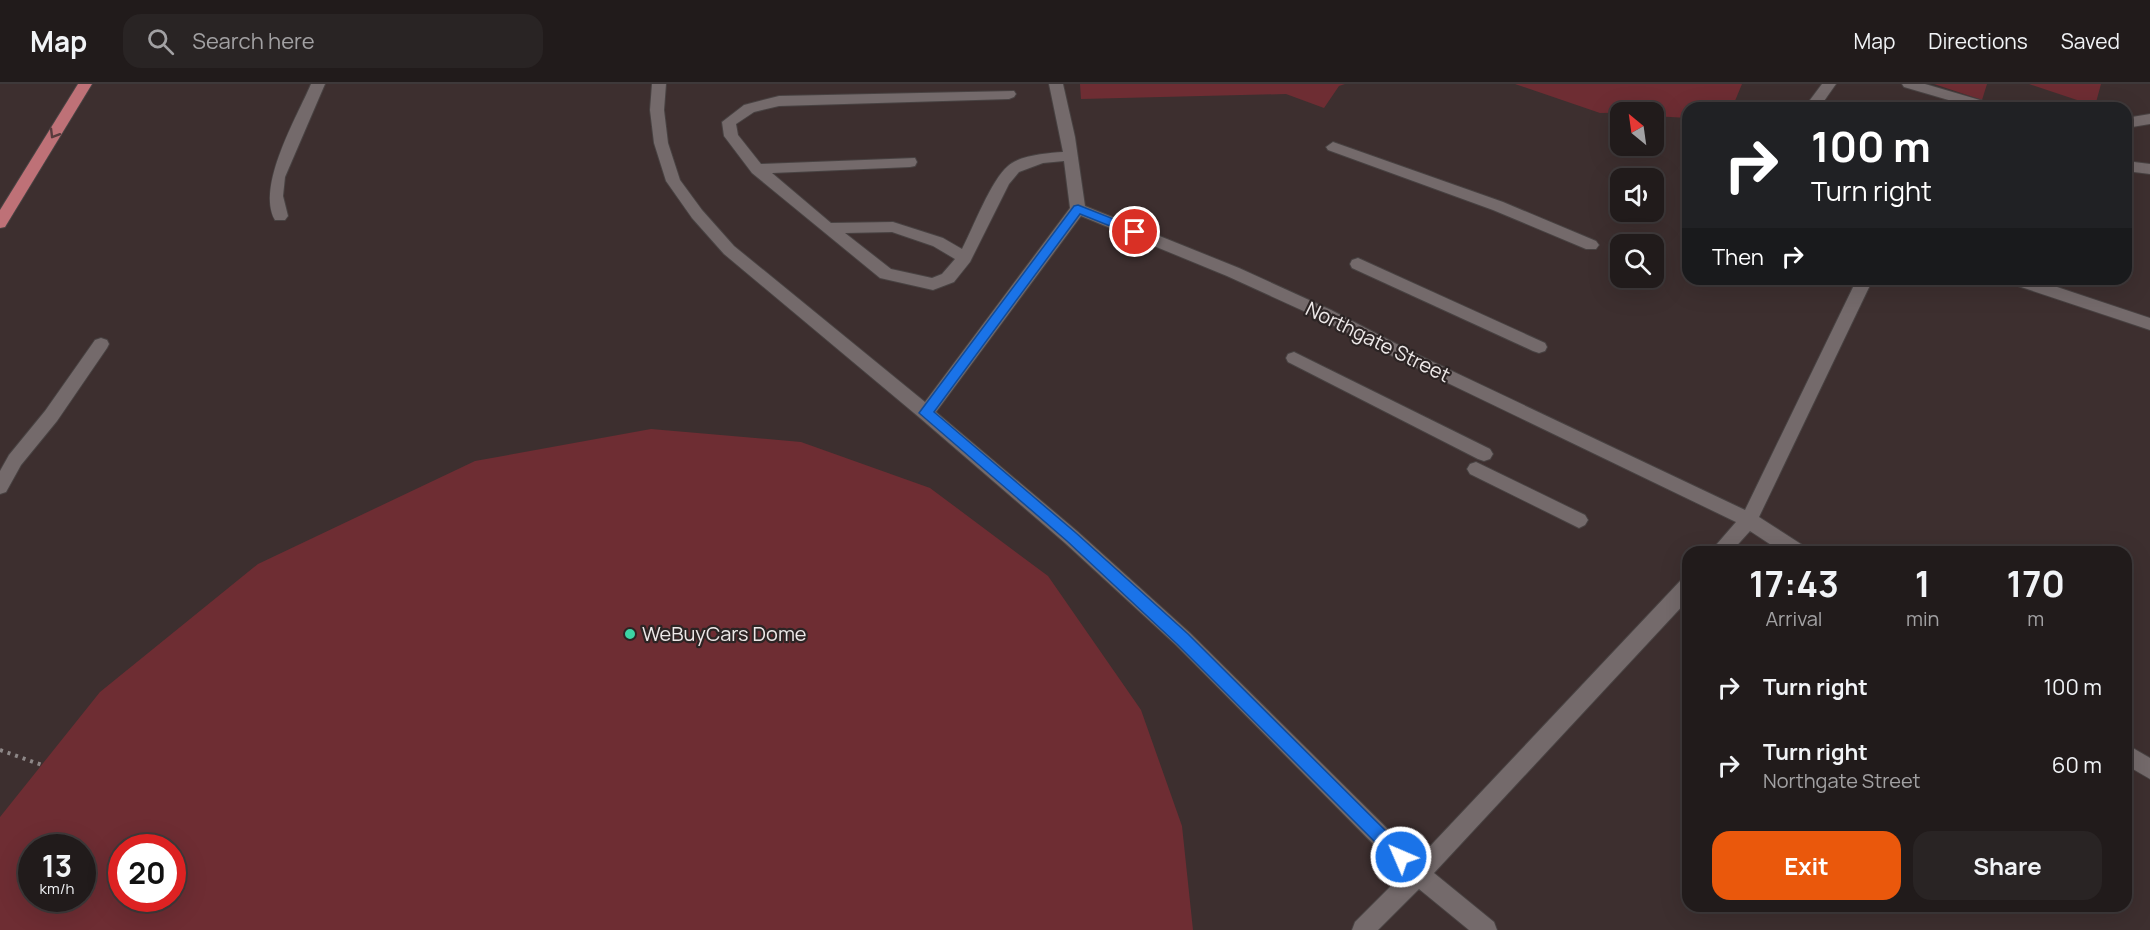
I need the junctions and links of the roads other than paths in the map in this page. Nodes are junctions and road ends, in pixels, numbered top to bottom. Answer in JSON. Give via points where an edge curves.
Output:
{"nodes":[{"id":1,"x":85,"y":84,"type":"edge"},
{"id":2,"x":318,"y":84,"type":"edge"},
{"id":3,"x":659,"y":84,"type":"edge"},
{"id":4,"x":1056,"y":84,"type":"edge"},
{"id":5,"x":1829,"y":84,"type":"edge"},
{"id":6,"x":1909,"y":84,"type":"edge"},
{"id":7,"x":1009,"y":94,"type":"dead end"},
{"id":8,"x":1815,"y":102,"type":"edge"},
{"id":9,"x":1971,"y":102,"type":"edge"},
{"id":10,"x":2150,"y":118,"type":"edge"},
{"id":11,"x":2132,"y":122,"type":"edge"},
{"id":12,"x":1333,"y":147,"type":"dead end"},
{"id":13,"x":1071,"y":156,"type":"junction"},
{"id":14,"x":910,"y":162,"type":"dead end"},
{"id":15,"x":2132,"y":167,"type":"edge"},
{"id":16,"x":757,"y":169,"type":"junction"},
{"id":17,"x":2150,"y":169,"type":"edge"},
{"id":18,"x":1078,"y":209,"type":"junction"},
{"id":19,"x":279,"y":216,"type":"dead end"},
{"id":20,"x":0,"y":223,"type":"edge"},
{"id":21,"x":829,"y":228,"type":"junction"},
{"id":22,"x":1591,"y":245,"type":"dead end"},
{"id":23,"x":965,"y":258,"type":"junction"},
{"id":24,"x":1359,"y":264,"type":"dead end"},
{"id":25,"x":1862,"y":285,"type":"edge"},
{"id":26,"x":2033,"y":285,"type":"edge"},
{"id":27,"x":2150,"y":324,"type":"edge"},
{"id":28,"x":101,"y":344,"type":"dead end"},
{"id":29,"x":1539,"y":347,"type":"dead end"},
{"id":30,"x":1294,"y":358,"type":"dead end"},
{"id":31,"x":926,"y":413,"type":"junction"},
{"id":32,"x":0,"y":487,"type":"edge"},
{"id":33,"x":1579,"y":520,"type":"dead end"},
{"id":34,"x":1749,"y":520,"type":"junction"},
{"id":35,"x":1725,"y":546,"type":"edge"},
{"id":36,"x":1788,"y":546,"type":"edge"},
{"id":37,"x":1682,"y":592,"type":"edge"},
{"id":38,"x":2132,"y":758,"type":"edge"},
{"id":39,"x":2150,"y":769,"type":"edge"},
{"id":40,"x":1418,"y":874,"type":"junction"},
{"id":41,"x":1363,"y":930,"type":"edge"},
{"id":42,"x":1486,"y":930,"type":"edge"}],
"edges":[{"from":1,"to":20,"type":"main road","one_way":true},
{"from":2,"to":19,"type":"lane","via":[[278,177]]},
{"from":3,"to":31,"type":"lane","via":[[661,143],[673,181],[697,214],[729,250]]},
{"from":4,"to":13,"type":"lane"},
{"from":5,"to":8,"type":"lane"},
{"from":6,"to":9,"type":"lane"},
{"from":7,"to":16,"type":"lane","via":[[779,101],[749,108],[729,122],[731,136]]},
{"from":10,"to":11,"type":"lane"},
{"from":12,"to":22,"type":"lane","via":[[1498,206]]},
{"from":13,"to":18,"type":"lane"},
{"from":13,"to":23,"type":"lane","via":[[1042,158],[1014,168]]},
{"from":14,"to":16,"type":"lane"},
{"from":15,"to":17,"type":"lane"},
{"from":16,"to":21,"type":"lane"},
{"from":18,"to":31,"type":"lane"},
{"from":18,"to":34,"type":"lane","name":"Northgate Street","via":[[1325,314],[1406,357]]},
{"from":21,"to":23,"type":"lane","via":[[893,227],[938,242]]},
{"from":21,"to":23,"type":"lane","via":[[886,274],[921,282],[933,284],[948,278]]},
{"from":24,"to":29,"type":"lane"},
{"from":25,"to":34,"type":"lane"},
{"from":26,"to":27,"type":"lane"},
{"from":28,"to":32,"type":"lane","via":[[15,460]]},
{"from":30,"to":33,"type":"lane"},
{"from":31,"to":40,"type":"lane","via":[[1183,639]]},
{"from":34,"to":35,"type":"lane"},
{"from":34,"to":36,"type":"lane","name":"Northgate Street"},
{"from":37,"to":40,"type":"lane"},
{"from":38,"to":39,"type":"lane"},
{"from":40,"to":41,"type":"lane"},
{"from":40,"to":42,"type":"lane"}]}
